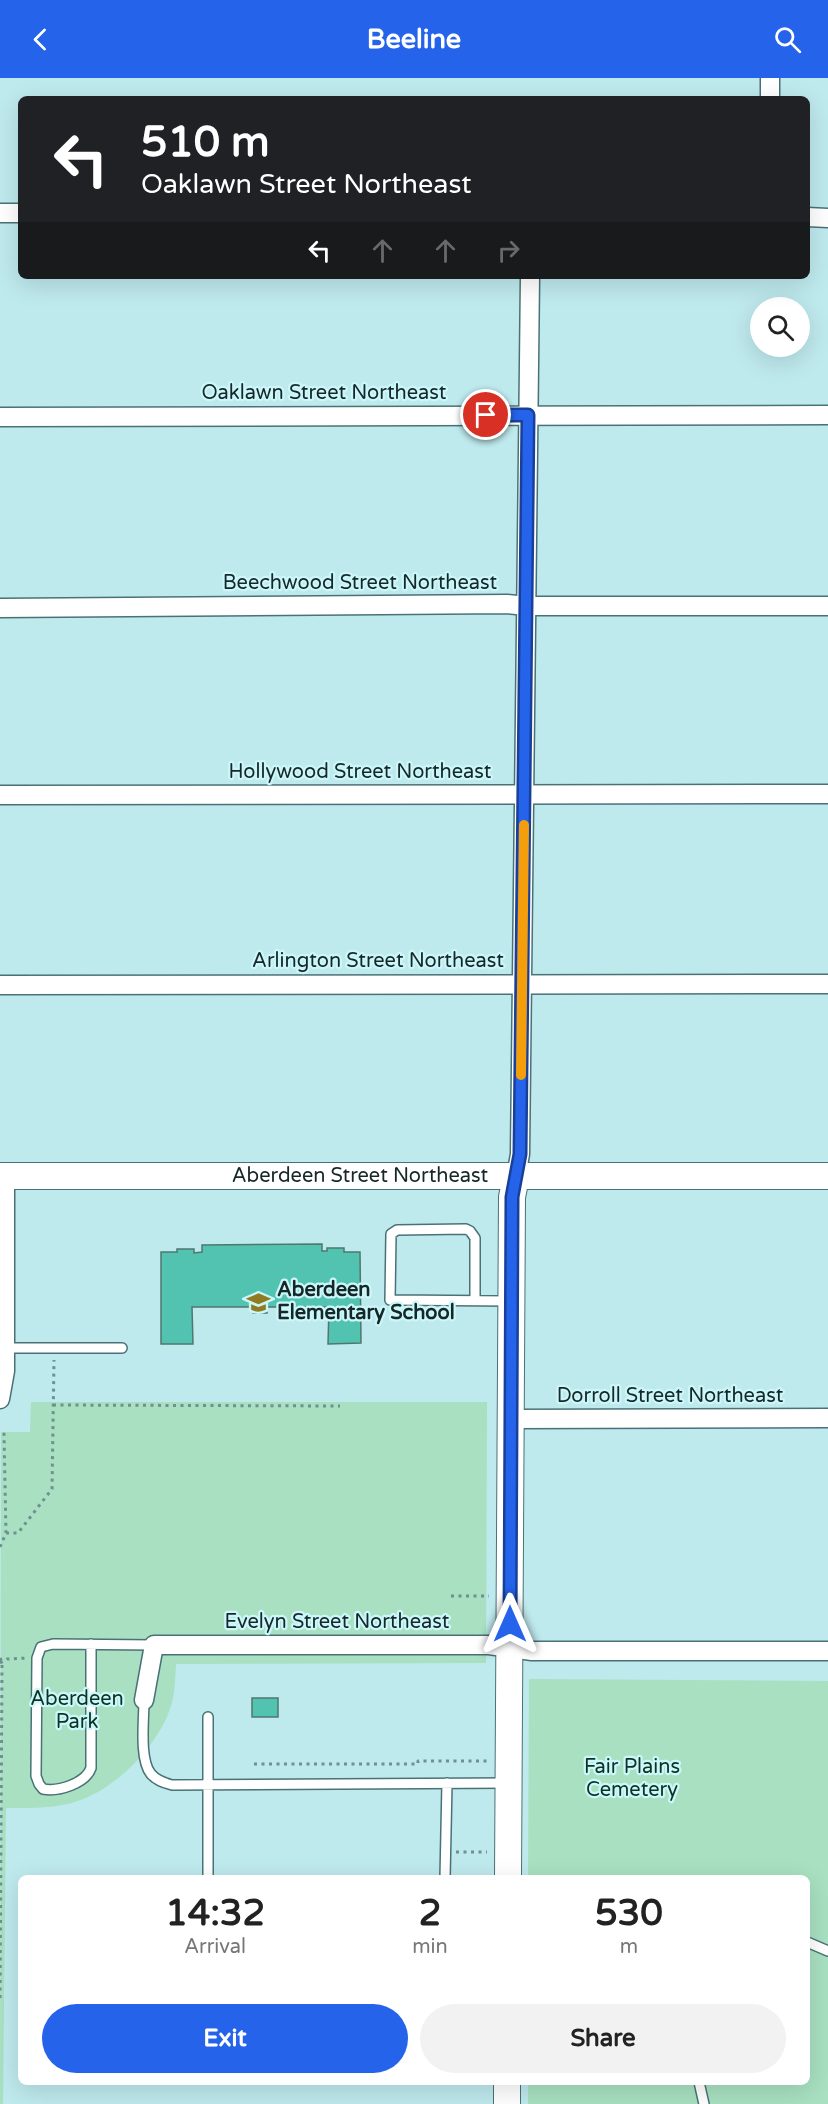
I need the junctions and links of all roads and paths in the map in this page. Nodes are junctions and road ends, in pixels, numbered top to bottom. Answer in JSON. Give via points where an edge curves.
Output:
{"nodes":[{"id":1,"x":770,"y":78,"type":"edge"},
{"id":2,"x":770,"y":96,"type":"edge"},
{"id":3,"x":0,"y":213,"type":"edge"},
{"id":4,"x":18,"y":213,"type":"edge"},
{"id":5,"x":810,"y":218,"type":"edge"},
{"id":6,"x":828,"y":218,"type":"edge"},
{"id":7,"x":530,"y":279,"type":"edge"},
{"id":8,"x":528,"y":415,"type":"junction"},
{"id":9,"x":828,"y":415,"type":"edge"},
{"id":10,"x":0,"y":417,"type":"edge"},
{"id":11,"x":527,"y":606,"type":"junction"},
{"id":12,"x":828,"y":606,"type":"edge"},
{"id":13,"x":0,"y":608,"type":"edge"},
{"id":14,"x":525,"y":794,"type":"junction"},
{"id":15,"x":828,"y":794,"type":"edge"},
{"id":16,"x":0,"y":795,"type":"edge"},
{"id":17,"x":523,"y":984,"type":"junction"},
{"id":18,"x":828,"y":984,"type":"edge"},
{"id":19,"x":0,"y":985,"type":"edge"},
{"id":20,"x":3,"y":1176,"type":"edge"},
{"id":21,"x":828,"y":1176,"type":"edge"},
{"id":22,"x":516,"y":1177,"type":"junction"},
{"id":23,"x":475,"y":1300,"type":"junction"},
{"id":24,"x":512,"y":1301,"type":"junction"},
{"id":25,"x":5,"y":1348,"type":"junction"},
{"id":26,"x":54,"y":1348,"type":"junction"},
{"id":27,"x":122,"y":1348,"type":"dead end"},
{"id":28,"x":0,"y":1399,"type":"edge"},
{"id":29,"x":53,"y":1405,"type":"junction"},
{"id":30,"x":340,"y":1406,"type":"dead end"},
{"id":31,"x":828,"y":1418,"type":"edge"},
{"id":32,"x":512,"y":1419,"type":"junction"},
{"id":33,"x":7,"y":1428,"type":"dead end"},
{"id":34,"x":6,"y":1533,"type":"junction"},
{"id":35,"x":0,"y":1547,"type":"edge"},
{"id":36,"x":451,"y":1596,"type":"dead end"},
{"id":37,"x":489,"y":1596,"type":"dead end"},
{"id":38,"x":92,"y":1644,"type":"junction"},
{"id":39,"x":154,"y":1645,"type":"junction"},
{"id":40,"x":510,"y":1647,"type":"junction"},
{"id":41,"x":828,"y":1652,"type":"edge"},
{"id":42,"x":0,"y":1658,"type":"edge"},
{"id":43,"x":37,"y":1658,"type":"junction"},
{"id":44,"x":1,"y":1663,"type":"edge"},
{"id":45,"x":144,"y":1700,"type":"joint"},
{"id":46,"x":208,"y":1717,"type":"dead end"},
{"id":47,"x":488,"y":1761,"type":"dead end"},
{"id":48,"x":254,"y":1764,"type":"dead end"},
{"id":49,"x":447,"y":1783,"type":"junction"},
{"id":50,"x":509,"y":1783,"type":"junction"},
{"id":51,"x":208,"y":1784,"type":"junction"},
{"id":52,"x":445,"y":1852,"type":"junction"},
{"id":53,"x":487,"y":1852,"type":"dead end"},
{"id":54,"x":208,"y":1875,"type":"edge"},
{"id":55,"x":445,"y":1875,"type":"edge"},
{"id":56,"x":508,"y":1875,"type":"edge"},
{"id":57,"x":810,"y":1943,"type":"edge"},
{"id":58,"x":828,"y":1951,"type":"edge"},
{"id":59,"x":0,"y":2000,"type":"edge"},
{"id":60,"x":507,"y":2085,"type":"edge"},
{"id":61,"x":700,"y":2085,"type":"edge"},
{"id":62,"x":507,"y":2104,"type":"edge"},
{"id":63,"x":704,"y":2104,"type":"edge"}],
"edges":[{"from":1,"to":2,"type":"street"},
{"from":3,"to":4,"type":"street"},
{"from":5,"to":6,"type":"street"},
{"from":7,"to":8,"type":"street"},
{"from":8,"to":9,"type":"street","name":"Oaklawn Street Northeast"},
{"from":8,"to":10,"type":"street","name":"Oaklawn Street Northeast"},
{"from":8,"to":11,"type":"street"},
{"from":11,"to":12,"type":"street","name":"Beechwood Street Northeast"},
{"from":11,"to":13,"type":"street","name":"Beechwood Street Northeast"},
{"from":11,"to":14,"type":"street"},
{"from":14,"to":15,"type":"street","name":"Hollywood Street Northeast"},
{"from":14,"to":16,"type":"street","name":"Hollywood Street Northeast"},
{"from":14,"to":17,"type":"street"},
{"from":17,"to":18,"type":"street","name":"Arlington Street Northeast"},
{"from":17,"to":19,"type":"street","name":"Arlington Street Northeast"},
{"from":17,"to":22,"type":"street","via":[[520,1154]]},
{"from":20,"to":22,"type":"street","name":"Aberdeen Street Northeast"},
{"from":20,"to":25,"type":"street"},
{"from":21,"to":22,"type":"street","name":"Aberdeen Street Northeast"},
{"from":22,"to":24,"type":"street","via":[[512,1197]]},
{"from":23,"to":23,"type":"lane","via":[[390,1300],[392,1234],[397,1230],[470,1231],[475,1238]]},
{"from":23,"to":24,"type":"lane"},
{"from":24,"to":32,"type":"street"},
{"from":25,"to":26,"type":"lane"},
{"from":25,"to":28,"type":"street"},
{"from":26,"to":27,"type":"lane"},
{"from":26,"to":29,"type":"path"},
{"from":29,"to":30,"type":"path"},
{"from":29,"to":34,"type":"path","via":[[52,1489],[18,1533]]},
{"from":31,"to":32,"type":"street","name":"Dorroll Street Northeast"},
{"from":32,"to":40,"type":"street"},
{"from":33,"to":34,"type":"path"},
{"from":34,"to":35,"type":"path"},
{"from":36,"to":37,"type":"path"},
{"from":38,"to":39,"type":"lane"},
{"from":38,"to":43,"type":"lane","via":[[47,1644],[41,1647]]},
{"from":38,"to":43,"type":"lane","via":[[91,1768],[83,1780],[51,1791],[43,1790],[36,1776]]},
{"from":39,"to":40,"type":"street","name":"Evelyn Street Northeast"},
{"from":39,"to":45,"type":"street"},
{"from":40,"to":41,"type":"street","name":"Evelyn Street Northeast","via":[[531,1651]]},
{"from":40,"to":50,"type":"street"},
{"from":42,"to":44,"type":"path"},
{"from":43,"to":44,"type":"path","via":[[7,1659]]},
{"from":44,"to":59,"type":"path"},
{"from":45,"to":51,"type":"lane","via":[[144,1754],[151,1775],[172,1785]]},
{"from":46,"to":51,"type":"lane"},
{"from":47,"to":48,"type":"path"},
{"from":49,"to":50,"type":"lane"},
{"from":49,"to":51,"type":"lane"},
{"from":49,"to":52,"type":"lane"},
{"from":50,"to":56,"type":"street"},
{"from":51,"to":54,"type":"lane"},
{"from":52,"to":53,"type":"path"},
{"from":52,"to":55,"type":"lane"},
{"from":57,"to":58,"type":"lane"},
{"from":60,"to":62,"type":"street"},
{"from":61,"to":63,"type":"lane"}]}
